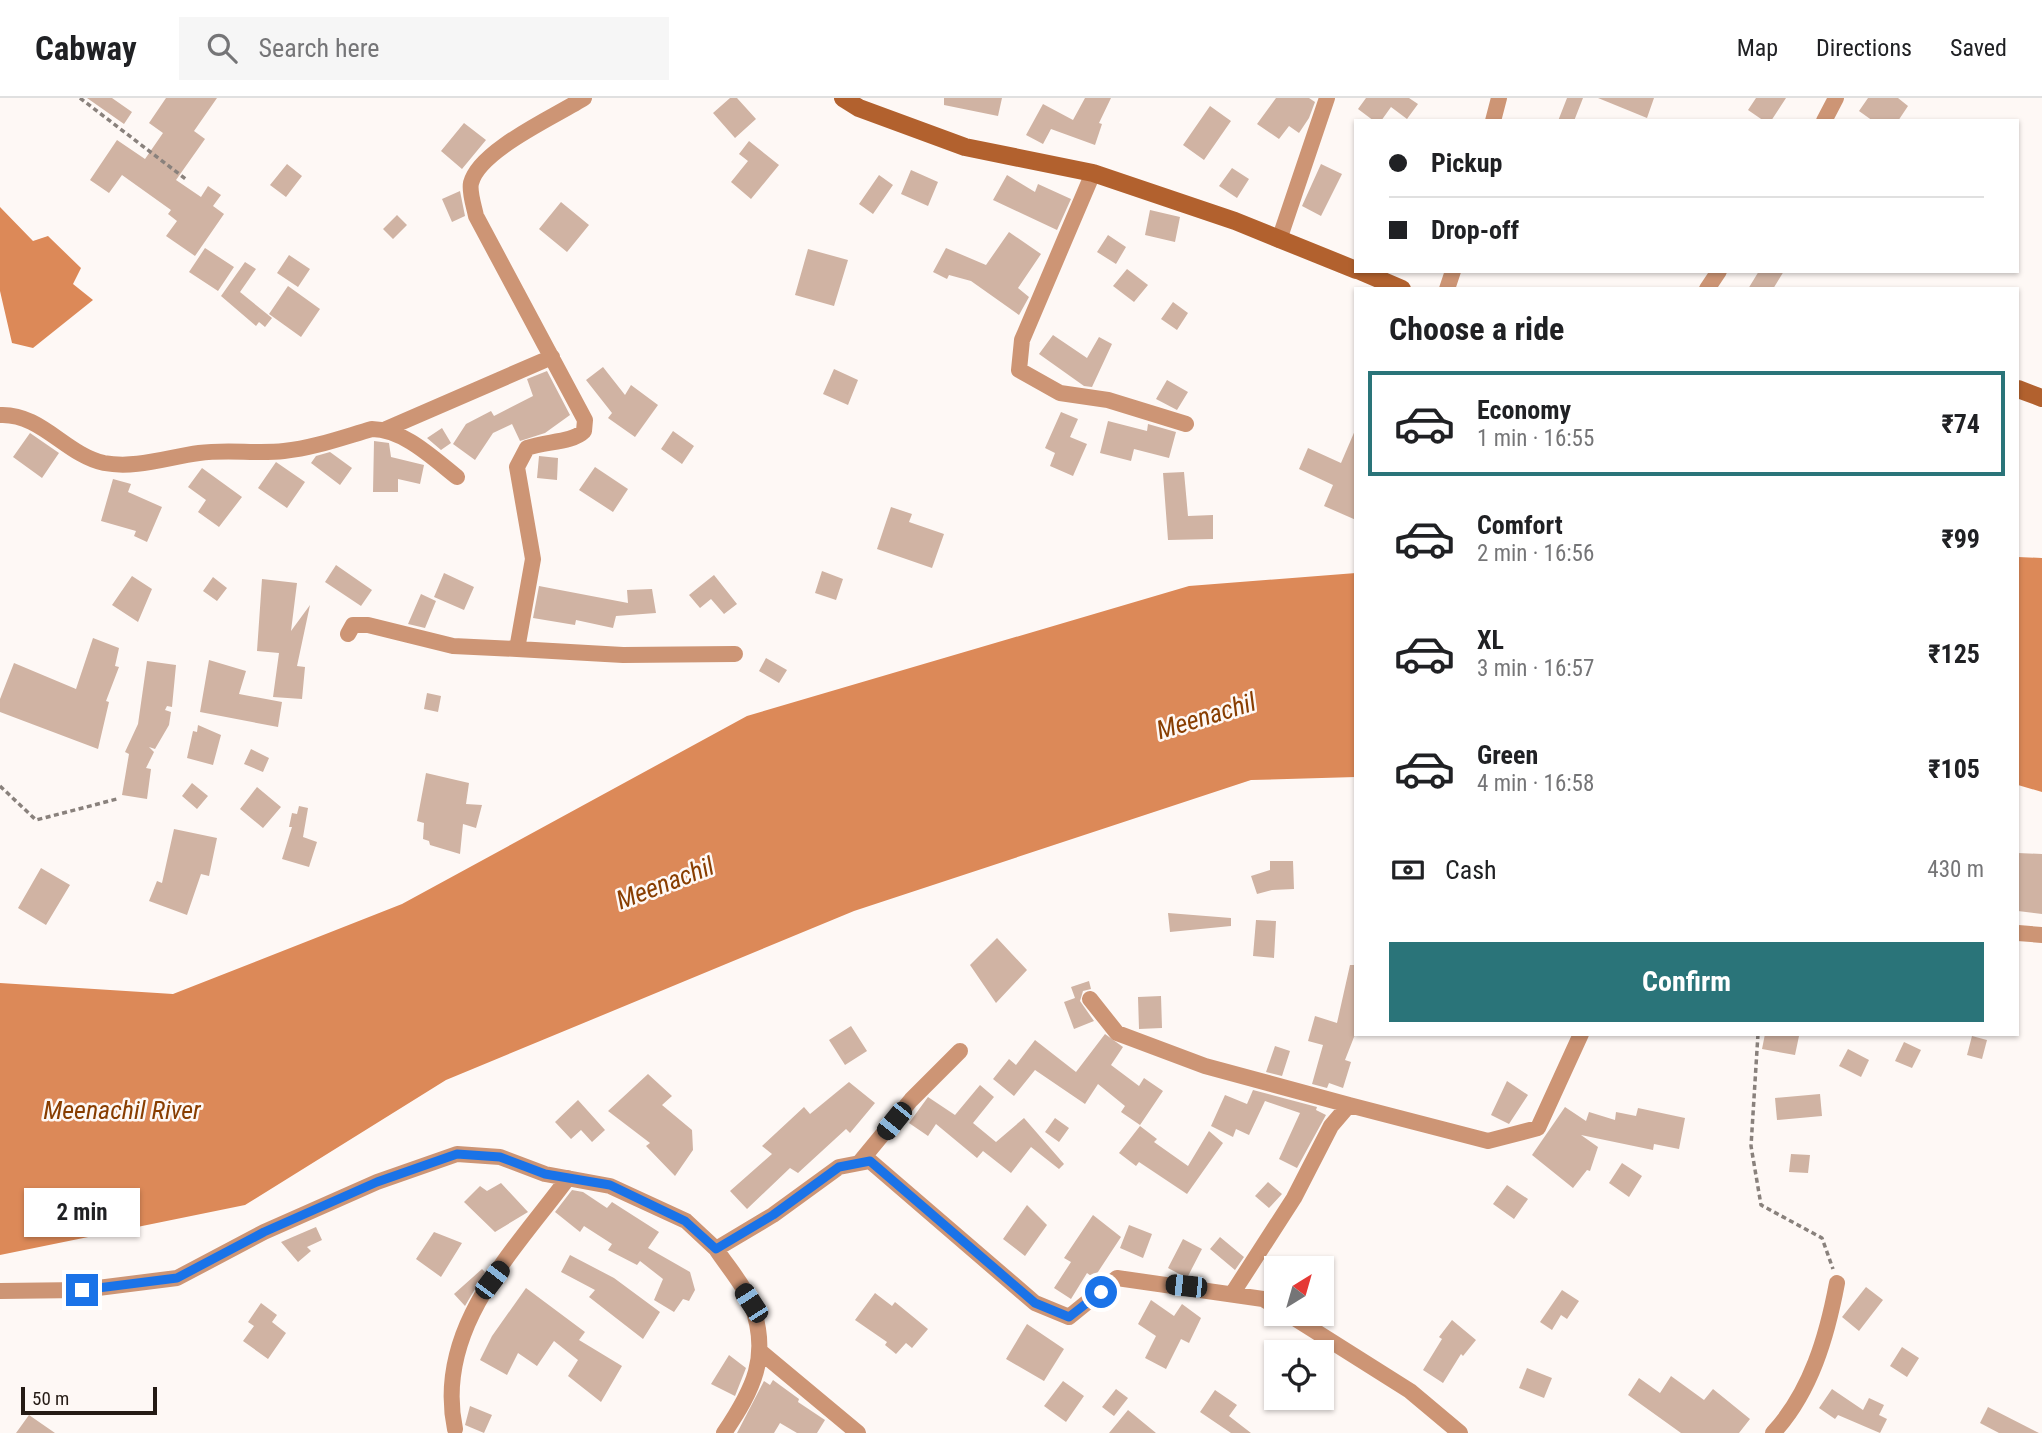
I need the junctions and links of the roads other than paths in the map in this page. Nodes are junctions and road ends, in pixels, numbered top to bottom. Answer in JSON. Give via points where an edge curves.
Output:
{"nodes":[{"id":1,"x":584,"y":98,"type":"edge"},
{"id":2,"x":842,"y":98,"type":"edge"},
{"id":3,"x":1327,"y":98,"type":"edge"},
{"id":4,"x":1499,"y":98,"type":"edge"},
{"id":5,"x":1836,"y":98,"type":"edge"},
{"id":6,"x":860,"y":103,"type":"edge"},
{"id":7,"x":1494,"y":119,"type":"edge"},
{"id":8,"x":1825,"y":119,"type":"edge"},
{"id":9,"x":1093,"y":173,"type":"junction"},
{"id":10,"x":1279,"y":240,"type":"junction"},
{"id":11,"x":1354,"y":268,"type":"edge"},
{"id":12,"x":1365,"y":273,"type":"edge"},
{"id":13,"x":1397,"y":287,"type":"edge"},
{"id":14,"x":552,"y":357,"type":"junction"},
{"id":15,"x":2019,"y":389,"type":"edge"},
{"id":16,"x":2042,"y":398,"type":"edge"},
{"id":17,"x":0,"y":415,"type":"edge"},
{"id":18,"x":1186,"y":424,"type":"dead end"},
{"id":19,"x":386,"y":429,"type":"junction"},
{"id":20,"x":457,"y":477,"type":"dead end"},
{"id":21,"x":348,"y":634,"type":"dead end"},
{"id":22,"x":517,"y":649,"type":"junction"},
{"id":23,"x":735,"y":654,"type":"dead end"},
{"id":24,"x":2019,"y":933,"type":"edge"},
{"id":25,"x":2042,"y":935,"type":"edge"},
{"id":26,"x":1090,"y":999,"type":"dead end"},
{"id":27,"x":1580,"y":1036,"type":"edge"},
{"id":28,"x":960,"y":1051,"type":"dead end"},
{"id":29,"x":1349,"y":1105,"type":"junction"},
{"id":30,"x":859,"y":1163,"type":"junction"},
{"id":31,"x":568,"y":1178,"type":"junction"},
{"id":32,"x":716,"y":1249,"type":"junction"},
{"id":33,"x":1837,"y":1283,"type":"road end"},
{"id":34,"x":0,"y":1291,"type":"edge"},
{"id":35,"x":1232,"y":1294,"type":"junction"},
{"id":36,"x":1264,"y":1300,"type":"edge"},
{"id":37,"x":1307,"y":1326,"type":"edge"},
{"id":38,"x":762,"y":1353,"type":"junction"},
{"id":39,"x":455,"y":1429,"type":"dead end"},
{"id":40,"x":724,"y":1433,"type":"edge"},
{"id":41,"x":858,"y":1433,"type":"edge"},
{"id":42,"x":1460,"y":1433,"type":"edge"},
{"id":43,"x":1773,"y":1433,"type":"edge"}],
"edges":[{"from":1,"to":14,"type":"street","via":[[481,164],[470,184],[476,215]]},
{"from":2,"to":6,"type":"main road"},
{"from":3,"to":10,"type":"street"},
{"from":4,"to":7,"type":"street"},
{"from":5,"to":8,"type":"street"},
{"from":6,"to":9,"type":"main road","via":[[965,147]]},
{"from":9,"to":10,"type":"main road"},
{"from":9,"to":18,"type":"street","via":[[1022,340],[1019,370],[1060,393],[1108,400]]},
{"from":10,"to":11,"type":"main road"},
{"from":12,"to":13,"type":"main road"},
{"from":14,"to":19,"type":"street"},
{"from":14,"to":22,"type":"street","via":[[585,420],[584,431],[578,438],[527,448],[517,467],[533,559]]},
{"from":15,"to":16,"type":"main road"},
{"from":17,"to":19,"type":"street","via":[[30,420],[74,451],[104,463],[138,464],[201,452],[284,452]]},
{"from":19,"to":20,"type":"street"},
{"from":21,"to":22,"type":"street","via":[[353,625],[368,625],[453,646]]},
{"from":22,"to":23,"type":"street","via":[[623,655]]},
{"from":24,"to":25,"type":"street"},
{"from":26,"to":29,"type":"street","via":[[1117,1033],[1205,1066]]},
{"from":27,"to":29,"type":"street","via":[[1538,1128],[1488,1141]]},
{"from":28,"to":30,"type":"street","via":[[911,1100]]},
{"from":29,"to":35,"type":"street","via":[[1331,1126],[1294,1198]]},
{"from":30,"to":32,"type":"street","via":[[839,1167]]},
{"from":30,"to":35,"type":"street","via":[[870,1161],[1035,1303],[1069,1317],[1117,1279]]},
{"from":31,"to":32,"type":"street","via":[[610,1185],[685,1221]]},
{"from":31,"to":34,"type":"street","via":[[500,1157],[457,1154],[377,1182],[264,1232],[177,1278],[82,1290]]},
{"from":31,"to":39,"type":"street","via":[[492,1280],[461,1335],[449,1401]]},
{"from":32,"to":38,"type":"street","via":[[751,1303]]},
{"from":33,"to":43,"type":"street","via":[[1829,1328],[1803,1390]]},
{"from":35,"to":36,"type":"street"},
{"from":37,"to":42,"type":"street","via":[[1410,1391]]},
{"from":38,"to":40,"type":"street","via":[[750,1395]]},
{"from":38,"to":41,"type":"street"}]}
